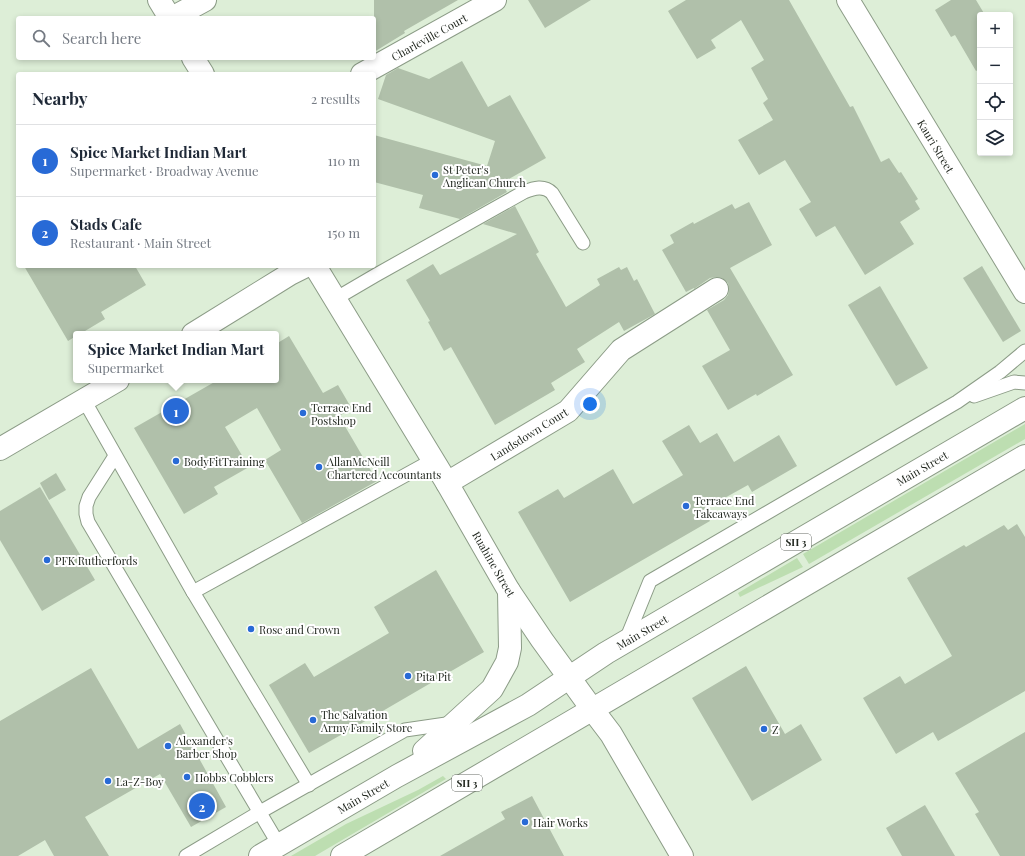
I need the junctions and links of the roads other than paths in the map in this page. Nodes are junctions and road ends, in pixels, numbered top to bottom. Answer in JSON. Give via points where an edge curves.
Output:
{"nodes":[{"id":1,"x":159,"y":0,"type":"edge"},
{"id":2,"x":205,"y":0,"type":"edge"},
{"id":3,"x":495,"y":0,"type":"edge"},
{"id":4,"x":848,"y":0,"type":"edge"},
{"id":5,"x":169,"y":16,"type":"edge"},
{"id":6,"x":174,"y":16,"type":"edge"},
{"id":7,"x":194,"y":60,"type":"edge"},
{"id":8,"x":202,"y":72,"type":"edge"},
{"id":9,"x":366,"y":72,"type":"edge"},
{"id":10,"x":583,"y":243,"type":"dead end"},
{"id":11,"x":302,"y":268,"type":"edge"},
{"id":12,"x":316,"y":268,"type":"edge"},
{"id":13,"x":717,"y":289,"type":"dead end"},
{"id":14,"x":1025,"y":292,"type":"edge"},
{"id":15,"x":335,"y":300,"type":"junction"},
{"id":16,"x":198,"y":331,"type":"edge"},
{"id":17,"x":1025,"y":351,"type":"edge"},
{"id":18,"x":113,"y":383,"type":"edge"},
{"id":19,"x":1025,"y":383,"type":"edge"},
{"id":20,"x":84,"y":400,"type":"junction"},
{"id":21,"x":957,"y":402,"type":"junction"},
{"id":22,"x":1025,"y":408,"type":"edge"},
{"id":23,"x":0,"y":448,"type":"edge"},
{"id":24,"x":115,"y":456,"type":"junction"},
{"id":25,"x":1025,"y":456,"type":"edge"},
{"id":26,"x":432,"y":460,"type":"junction"},
{"id":27,"x":447,"y":483,"type":"junction"},
{"id":28,"x":509,"y":591,"type":"junction"},
{"id":29,"x":193,"y":592,"type":"junction"},
{"id":30,"x":626,"y":642,"type":"junction"},
{"id":31,"x":569,"y":678,"type":"junction"},
{"id":32,"x":592,"y":709,"type":"junction"},
{"id":33,"x":457,"y":722,"type":"junction"},
{"id":34,"x":397,"y":776,"type":"junction"},
{"id":35,"x":308,"y":784,"type":"junction"},
{"id":36,"x":260,"y":812,"type":"junction"},
{"id":37,"x":279,"y":845,"type":"junction"},
{"id":38,"x":186,"y":856,"type":"edge"},
{"id":39,"x":260,"y":856,"type":"edge"},
{"id":40,"x":342,"y":856,"type":"edge"},
{"id":41,"x":682,"y":856,"type":"edge"}],
"edges":[{"from":1,"to":5,"type":"main road"},
{"from":2,"to":6,"type":"main road"},
{"from":3,"to":9,"type":"main road","name":"Charleville Court"},
{"from":4,"to":14,"type":"main road","name":"Kauri Street"},
{"from":7,"to":8,"type":"main road"},
{"from":10,"to":15,"type":"lane","via":[[552,193],[548,189],[533,188]]},
{"from":11,"to":16,"type":"main road"},
{"from":12,"to":15,"type":"main road","name":"Ruahine Street"},
{"from":13,"to":27,"type":"main road","name":"Landsdown Court","via":[[621,350],[568,411]]},
{"from":15,"to":26,"type":"main road","name":"Ruahine Street"},
{"from":17,"to":21,"type":"lane"},
{"from":18,"to":20,"type":"main road"},
{"from":19,"to":21,"type":"lane","via":[[1014,382]]},
{"from":20,"to":23,"type":"main road"},
{"from":20,"to":24,"type":"lane"},
{"from":21,"to":30,"type":"lane","via":[[650,581]]},
{"from":22,"to":30,"type":"main road","name":"Main Street","number":"SH 3"},
{"from":24,"to":29,"type":"lane"},
{"from":24,"to":36,"type":"lane","via":[[89,497],[86,506],[88,522]]},
{"from":25,"to":32,"type":"main road","number":"SH 3"},
{"from":26,"to":27,"type":"main road","name":"Ruahine Street"},
{"from":26,"to":29,"type":"lane"},
{"from":27,"to":28,"type":"main road","name":"Ruahine Street"},
{"from":28,"to":31,"type":"main road","name":"Ruahine Street"},
{"from":28,"to":33,"type":"main road","via":[[510,648],[507,662],[492,689]]},
{"from":29,"to":35,"type":"lane"},
{"from":30,"to":31,"type":"main road","name":"Main Street","number":"SH 3"},
{"from":31,"to":32,"type":"main road","name":"Ruahine Street"},
{"from":31,"to":34,"type":"main road","name":"Main Street","number":"SH 3","via":[[528,705]]},
{"from":32,"to":40,"type":"main road","number":"SH 3"},
{"from":32,"to":41,"type":"main road","name":"Ruahine Street","via":[[612,734]]},
{"from":33,"to":34,"type":"main road"},
{"from":33,"to":35,"type":"lane","via":[[405,730]]},
{"from":34,"to":37,"type":"main road","name":"Main Street","number":"SH 3"},
{"from":35,"to":36,"type":"lane"},
{"from":36,"to":37,"type":"lane"},
{"from":36,"to":38,"type":"lane"},
{"from":37,"to":39,"type":"main road","name":"Main Street","number":"SH 3"}]}
